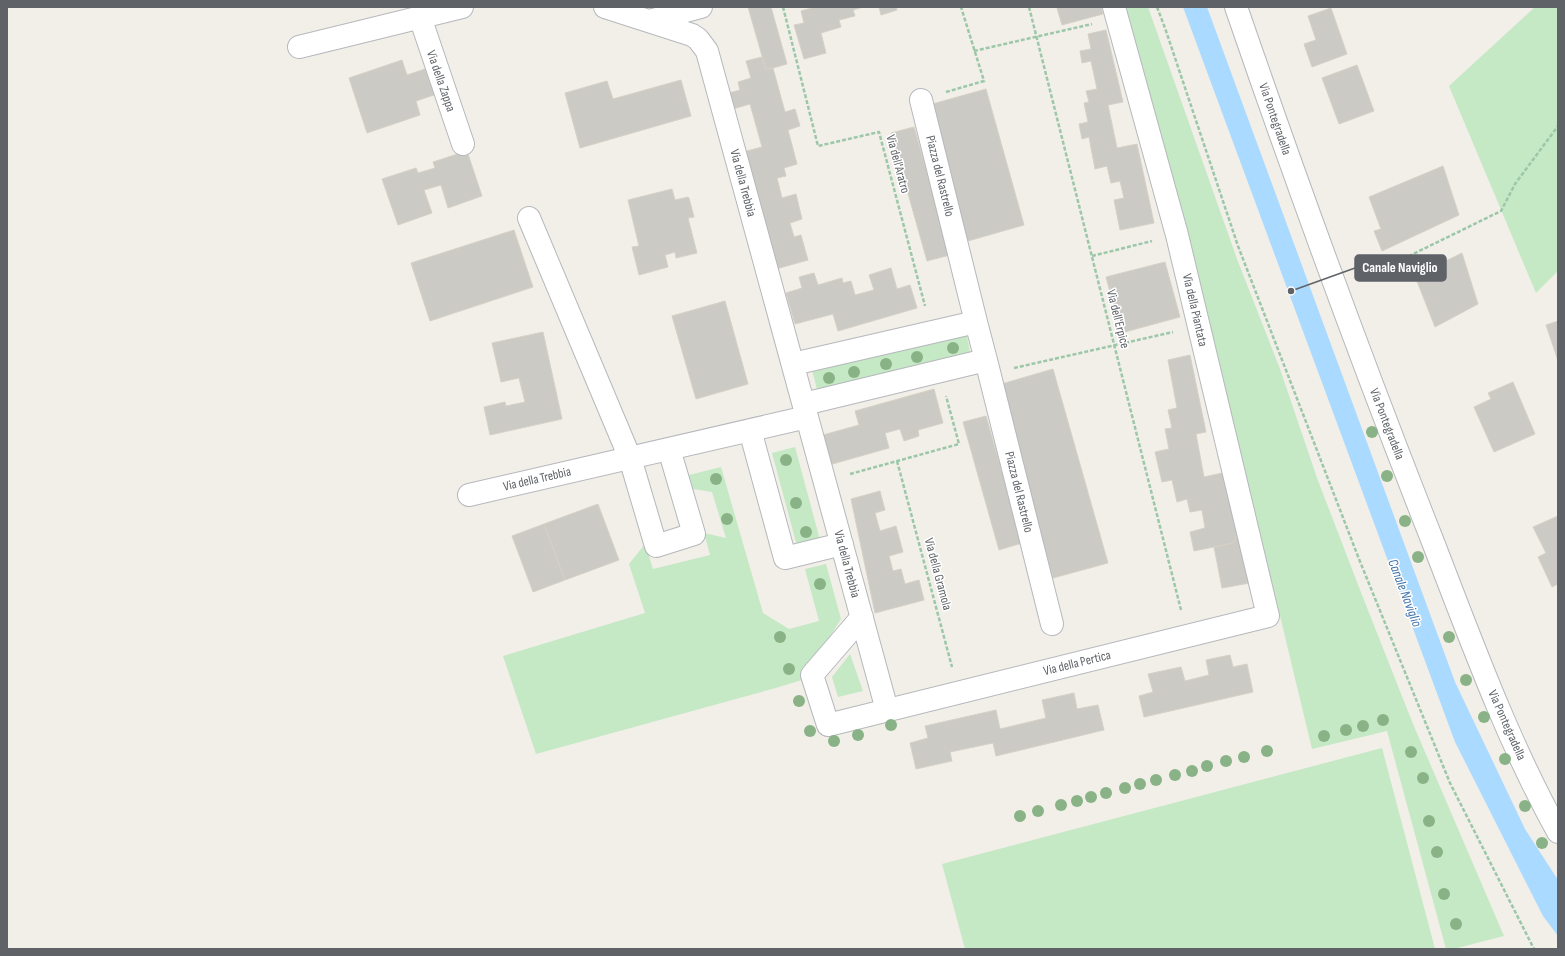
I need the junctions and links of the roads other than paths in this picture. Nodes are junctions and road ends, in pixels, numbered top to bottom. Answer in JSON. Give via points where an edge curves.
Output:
{"nodes":[{"id":1,"x":462,"y":7,"type":"edge"},
{"id":2,"x":701,"y":7,"type":"edge"},
{"id":3,"x":1236,"y":7,"type":"edge"},
{"id":4,"x":610,"y":8,"type":"edge"},
{"id":5,"x":1116,"y":12,"type":"edge"},
{"id":6,"x":420,"y":17,"type":"junction"},
{"id":7,"x":649,"y":20,"type":"junction"},
{"id":8,"x":299,"y":47,"type":"dead end"},
{"id":9,"x":921,"y":100,"type":"road end"},
{"id":10,"x":463,"y":144,"type":"dead end"},
{"id":11,"x":529,"y":218,"type":"dead end"},
{"id":12,"x":976,"y":322,"type":"junction"},
{"id":13,"x":793,"y":364,"type":"junction"},
{"id":14,"x":988,"y":367,"type":"junction"},
{"id":15,"x":805,"y":410,"type":"junction"},
{"id":16,"x":750,"y":430,"type":"junction"},
{"id":17,"x":669,"y":448,"type":"junction"},
{"id":18,"x":630,"y":458,"type":"junction"},
{"id":19,"x":469,"y":495,"type":"dead end"},
{"id":20,"x":842,"y":544,"type":"junction"},
{"id":21,"x":1268,"y":616,"type":"joint"},
{"id":22,"x":862,"y":617,"type":"junction"},
{"id":23,"x":1052,"y":624,"type":"dead end"},
{"id":24,"x":887,"y":710,"type":"junction"},
{"id":25,"x":1558,"y":832,"type":"edge"}],
"edges":[{"from":1,"to":6,"type":"street"},
{"from":2,"to":7,"type":"street"},
{"from":3,"to":25,"type":"street","name":"Via Pontegradella","via":[[1298,186],[1404,471],[1501,713]]},
{"from":4,"to":7,"type":"street","name":"Via della Trebbia"},
{"from":5,"to":21,"type":"street","name":"Via della Piantata","via":[[1178,235]]},
{"from":6,"to":8,"type":"street"},
{"from":6,"to":10,"type":"street","name":"Via della Zappa"},
{"from":7,"to":13,"type":"street","name":"Via della Trebbia","via":[[692,35],[707,51]]},
{"from":9,"to":12,"type":"street","name":"Piazza del Rastrello"},
{"from":11,"to":18,"type":"street"},
{"from":12,"to":13,"type":"street"},
{"from":12,"to":14,"type":"street","name":"Piazza del Rastrello"},
{"from":13,"to":15,"type":"street","name":"Via della Trebbia"},
{"from":14,"to":15,"type":"street","via":[[939,371]]},
{"from":14,"to":23,"type":"street","name":"Piazza del Rastrello"},
{"from":15,"to":16,"type":"street","name":"Via della Trebbia"},
{"from":15,"to":20,"type":"street","name":"Via della Trebbia"},
{"from":16,"to":17,"type":"street","name":"Via della Trebbia"},
{"from":16,"to":20,"type":"street","via":[[785,558]]},
{"from":17,"to":18,"type":"street","name":"Via della Trebbia"},
{"from":17,"to":18,"type":"street","via":[[694,534],[656,546]]},
{"from":18,"to":19,"type":"street","name":"Via della Trebbia"},
{"from":20,"to":22,"type":"street","name":"Via della Trebbia"},
{"from":21,"to":24,"type":"street","name":"Via della Pertica"},
{"from":22,"to":24,"type":"street","name":"Via della Trebbia"},
{"from":22,"to":24,"type":"street","name":"Via della Pertica","via":[[812,675],[828,725]]}]}
